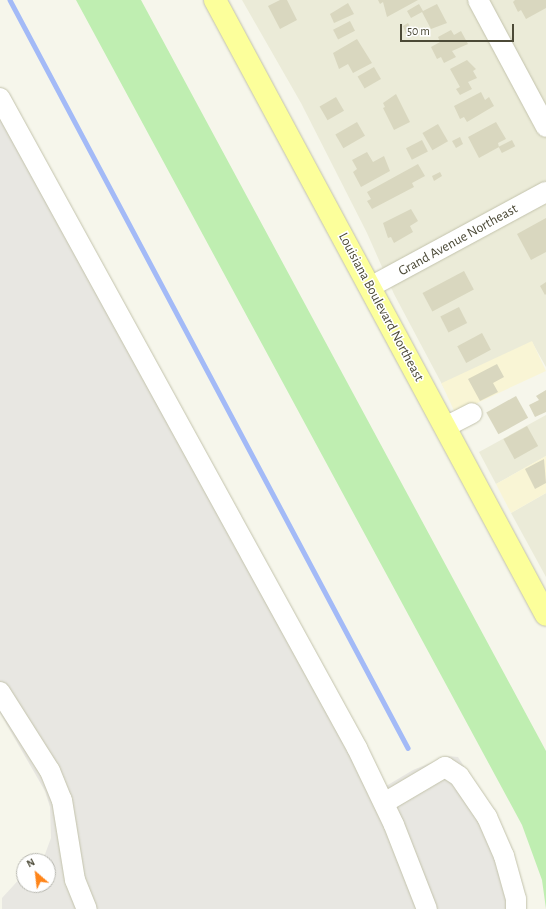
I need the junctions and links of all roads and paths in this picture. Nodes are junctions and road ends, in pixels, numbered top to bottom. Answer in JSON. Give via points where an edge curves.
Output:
{"nodes":[{"id":1,"x":215,"y":0,"type":"edge"},
{"id":2,"x":478,"y":0,"type":"edge"},
{"id":3,"x":0,"y":98,"type":"edge"},
{"id":4,"x":546,"y":127,"type":"edge"},
{"id":5,"x":546,"y":192,"type":"edge"},
{"id":6,"x":370,"y":287,"type":"junction"},
{"id":7,"x":472,"y":413,"type":"dead end"},
{"id":8,"x":446,"y":427,"type":"junction"},
{"id":9,"x":546,"y":615,"type":"edge"},
{"id":10,"x":0,"y":692,"type":"edge"},
{"id":11,"x":384,"y":803,"type":"junction"},
{"id":12,"x":87,"y":909,"type":"edge"},
{"id":13,"x":427,"y":909,"type":"edge"},
{"id":14,"x":516,"y":909,"type":"edge"}],
"edges":[{"from":1,"to":6,"type":"main road","name":"Louisiana Boulevard Northeast"},
{"from":2,"to":4,"type":"street"},
{"from":3,"to":11,"type":"street","via":[[248,547]]},
{"from":5,"to":6,"type":"street","name":"Grand Avenue Northeast"},
{"from":6,"to":8,"type":"main road","name":"Louisiana Boulevard Northeast"},
{"from":7,"to":8,"type":"street"},
{"from":8,"to":9,"type":"main road","name":"Louisiana Boulevard Northeast"},
{"from":10,"to":12,"type":"street","via":[[33,742],[62,800],[76,880]]},
{"from":11,"to":13,"type":"street"},
{"from":11,"to":14,"type":"street","via":[[445,767],[459,776],[487,818],[504,856],[516,899]]}]}
